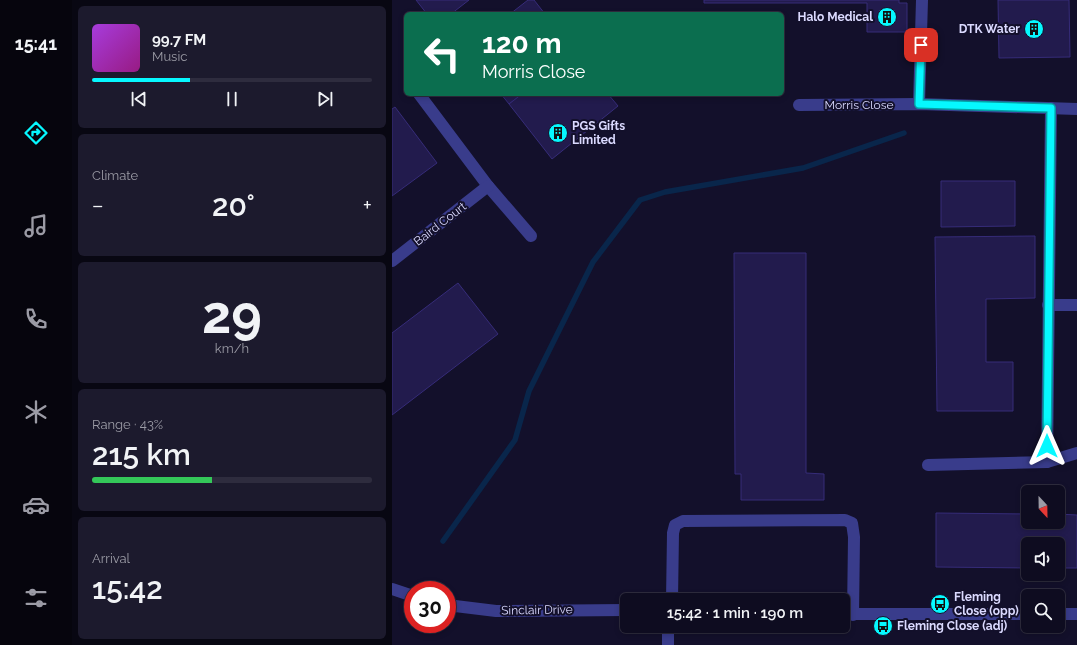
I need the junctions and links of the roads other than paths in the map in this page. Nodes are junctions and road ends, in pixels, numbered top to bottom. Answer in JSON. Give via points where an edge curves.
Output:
{"nodes":[{"id":1,"x":922,"y":0,"type":"edge"},
{"id":2,"x":420,"y":96,"type":"edge"},
{"id":3,"x":919,"y":104,"type":"junction"},
{"id":4,"x":799,"y":105,"type":"dead end"},
{"id":5,"x":1051,"y":108,"type":"junction"},
{"id":6,"x":1077,"y":109,"type":"edge"},
{"id":7,"x":488,"y":186,"type":"junction"},
{"id":8,"x":531,"y":236,"type":"dead end"},
{"id":9,"x":392,"y":261,"type":"edge"},
{"id":10,"x":1048,"y":305,"type":"junction"},
{"id":11,"x":1077,"y":305,"type":"edge"},
{"id":12,"x":1077,"y":453,"type":"edge"},
{"id":13,"x":1047,"y":462,"type":"junction"},
{"id":14,"x":928,"y":464,"type":"dead end"},
{"id":15,"x":392,"y":589,"type":"edge"},
{"id":16,"x":404,"y":593,"type":"edge"},
{"id":17,"x":672,"y":593,"type":"edge"},
{"id":18,"x":850,"y":593,"type":"edge"},
{"id":19,"x":456,"y":607,"type":"edge"},
{"id":20,"x":620,"y":610,"type":"edge"},
{"id":21,"x":850,"y":614,"type":"edge"},
{"id":22,"x":1021,"y":614,"type":"edge"},
{"id":23,"x":1065,"y":614,"type":"edge"},
{"id":24,"x":1077,"y":614,"type":"edge"},
{"id":25,"x":668,"y":633,"type":"edge"},
{"id":26,"x":668,"y":645,"type":"edge"}],
"edges":[{"from":1,"to":3,"type":"street"},
{"from":2,"to":7,"type":"street"},
{"from":3,"to":4,"type":"street","name":"Morris Close"},
{"from":3,"to":5,"type":"street","name":"Morris Close"},
{"from":5,"to":6,"type":"street","name":"Morris Close"},
{"from":5,"to":10,"type":"street"},
{"from":7,"to":8,"type":"street"},
{"from":7,"to":9,"type":"street","name":"Baird Court"},
{"from":10,"to":11,"type":"street"},
{"from":10,"to":13,"type":"street"},
{"from":12,"to":13,"type":"street"},
{"from":13,"to":14,"type":"street"},
{"from":15,"to":16,"type":"street"},
{"from":17,"to":18,"type":"street","via":[[673,533],[675,525],[683,521],[845,520],[852,523],[854,538]]},
{"from":19,"to":20,"type":"street","name":"Sinclair Drive","via":[[496,611]]},
{"from":21,"to":22,"type":"street"},
{"from":23,"to":24,"type":"street"},
{"from":25,"to":26,"type":"street"}]}
